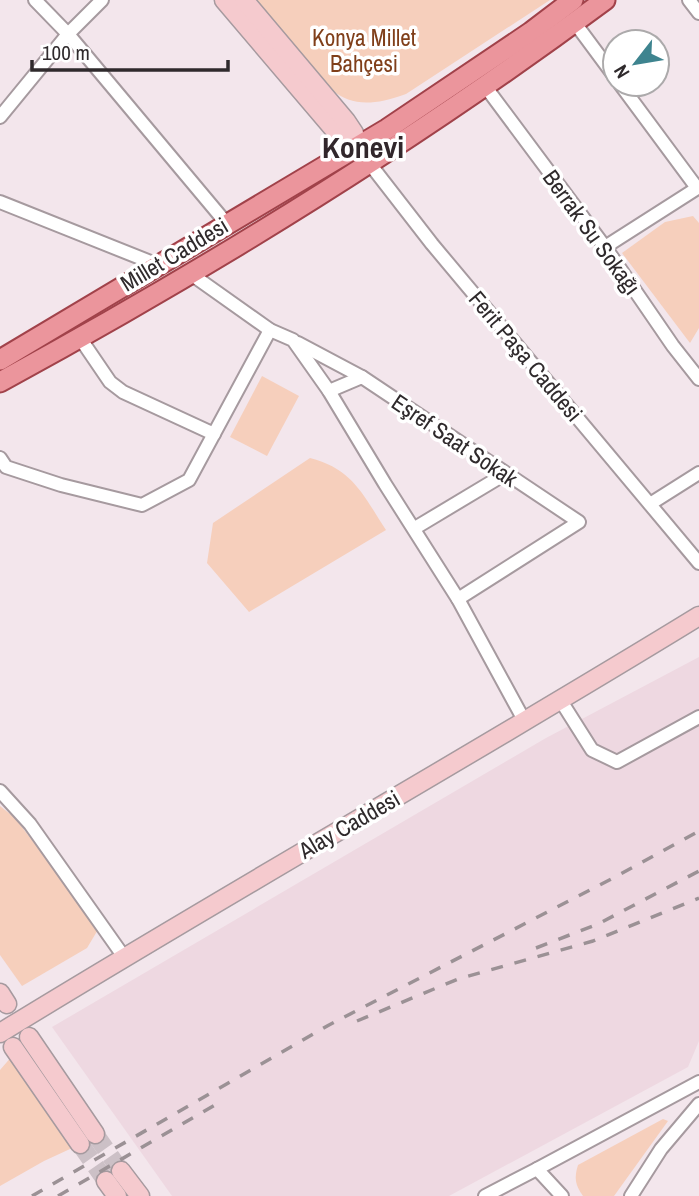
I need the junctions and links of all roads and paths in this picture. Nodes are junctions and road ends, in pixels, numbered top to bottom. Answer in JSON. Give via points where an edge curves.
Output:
{"nodes":[{"id":1,"x":35,"y":0,"type":"edge"},
{"id":2,"x":102,"y":0,"type":"edge"},
{"id":3,"x":224,"y":0,"type":"edge"},
{"id":4,"x":244,"y":0,"type":"edge"},
{"id":5,"x":573,"y":0,"type":"edge"},
{"id":6,"x":605,"y":0,"type":"edge"},
{"id":7,"x":690,"y":0,"type":"edge"},
{"id":8,"x":699,"y":13,"type":"edge"},
{"id":9,"x":575,"y":23,"type":"junction"},
{"id":10,"x":68,"y":34,"type":"junction"},
{"id":11,"x":601,"y":58,"type":"edge"},
{"id":12,"x":485,"y":86,"type":"junction"},
{"id":13,"x":631,"y":98,"type":"edge"},
{"id":14,"x":0,"y":117,"type":"edge"},
{"id":15,"x":356,"y":146,"type":"junction"},
{"id":16,"x":370,"y":164,"type":"junction"},
{"id":17,"x":698,"y":187,"type":"edge"},
{"id":18,"x":0,"y":202,"type":"edge"},
{"id":19,"x":227,"y":224,"type":"junction"},
{"id":20,"x":605,"y":247,"type":"junction"},
{"id":21,"x":158,"y":265,"type":"junction"},
{"id":22,"x":191,"y":274,"type":"junction"},
{"id":23,"x":270,"y":330,"type":"junction"},
{"id":24,"x":80,"y":338,"type":"junction"},
{"id":25,"x":292,"y":340,"type":"junction"},
{"id":26,"x":0,"y":360,"type":"edge"},
{"id":27,"x":362,"y":377,"type":"junction"},
{"id":28,"x":699,"y":379,"type":"edge"},
{"id":29,"x":0,"y":382,"type":"edge"},
{"id":30,"x":329,"y":391,"type":"junction"},
{"id":31,"x":214,"y":434,"type":"junction"},
{"id":32,"x":0,"y":458,"type":"edge"},
{"id":33,"x":699,"y":473,"type":"edge"},
{"id":34,"x":505,"y":474,"type":"junction"},
{"id":35,"x":650,"y":504,"type":"junction"},
{"id":36,"x":415,"y":528,"type":"junction"},
{"id":37,"x":699,"y":563,"type":"edge"},
{"id":38,"x":458,"y":598,"type":"junction"},
{"id":39,"x":699,"y":616,"type":"edge"},
{"id":40,"x":561,"y":701,"type":"junction"},
{"id":41,"x":699,"y":717,"type":"edge"},
{"id":42,"x":525,"y":722,"type":"junction"},
{"id":43,"x":0,"y":791,"type":"edge"},
{"id":44,"x":124,"y":957,"type":"junction"},
{"id":45,"x":0,"y":1033,"type":"edge"},
{"id":46,"x":29,"y":1037,"type":"dead end"},
{"id":47,"x":13,"y":1047,"type":"dead end"},
{"id":48,"x":699,"y":1082,"type":"edge"},
{"id":49,"x":699,"y":1104,"type":"edge"},
{"id":50,"x":95,"y":1134,"type":"tunnel mouth"},
{"id":51,"x":80,"y":1144,"type":"tunnel mouth"},
{"id":52,"x":537,"y":1169,"type":"junction"},
{"id":53,"x":121,"y":1171,"type":"tunnel mouth"},
{"id":54,"x":106,"y":1181,"type":"tunnel mouth"},
{"id":55,"x":117,"y":1196,"type":"edge"},
{"id":56,"x":140,"y":1196,"type":"edge"},
{"id":57,"x":485,"y":1196,"type":"edge"},
{"id":58,"x":562,"y":1196,"type":"edge"},
{"id":59,"x":631,"y":1196,"type":"edge"}],
"edges":[{"from":1,"to":10,"type":"street"},
{"from":2,"to":10,"type":"street"},
{"from":3,"to":15,"type":"main road","name":"Ferit Paşa Caddesi","via":[[343,140]]},
{"from":4,"to":15,"type":"main road","name":"Ferit Paşa Caddesi","via":[[346,121]]},
{"from":5,"to":15,"type":"main road","name":"Millet Caddesi"},
{"from":6,"to":9,"type":"main road","name":"Millet Caddesi"},
{"from":7,"to":8,"type":"street"},
{"from":9,"to":11,"type":"street"},
{"from":9,"to":12,"type":"main road","name":"Millet Caddesi"},
{"from":10,"to":14,"type":"street"},
{"from":10,"to":19,"type":"street"},
{"from":12,"to":16,"type":"main road","name":"Millet Caddesi"},
{"from":12,"to":20,"type":"street","name":"Berrak Su Sokağı"},
{"from":13,"to":17,"type":"street"},
{"from":15,"to":16,"type":"street","name":"Ferit Paşa Caddesi"},
{"from":15,"to":19,"type":"main road","name":"Millet Caddesi"},
{"from":16,"to":22,"type":"main road","name":"Millet Caddesi"},
{"from":16,"to":35,"type":"street","name":"Ferit Paşa Caddesi"},
{"from":17,"to":20,"type":"street"},
{"from":18,"to":21,"type":"street"},
{"from":19,"to":21,"type":"main road","name":"Millet Caddesi"},
{"from":20,"to":28,"type":"street","name":"Berrak Su Sokağı"},
{"from":21,"to":26,"type":"main road","name":"Millet Caddesi"},
{"from":22,"to":23,"type":"street","name":"Eşref Saat Sokak"},
{"from":22,"to":24,"type":"main road","name":"Millet Caddesi"},
{"from":23,"to":25,"type":"street","name":"Eşref Saat Sokak"},
{"from":23,"to":31,"type":"street"},
{"from":24,"to":29,"type":"main road","name":"Millet Caddesi"},
{"from":24,"to":31,"type":"street","via":[[110,382],[123,392]]},
{"from":25,"to":27,"type":"street","name":"Eşref Saat Sokak"},
{"from":25,"to":30,"type":"street"},
{"from":27,"to":30,"type":"street"},
{"from":27,"to":34,"type":"street","name":"Eşref Saat Sokak"},
{"from":30,"to":36,"type":"street"},
{"from":31,"to":32,"type":"street","via":[[189,480],[142,505],[6,467]]},
{"from":33,"to":35,"type":"street"},
{"from":34,"to":36,"type":"street"},
{"from":34,"to":38,"type":"street","name":"Eşref Saat Sokak","via":[[579,522]]},
{"from":35,"to":37,"type":"street","name":"Ferit Paşa Caddesi"},
{"from":36,"to":38,"type":"street"},
{"from":38,"to":42,"type":"street"},
{"from":39,"to":40,"type":"main road","name":"Alay Caddesi"},
{"from":40,"to":41,"type":"street","via":[[592,750],[617,762]]},
{"from":40,"to":42,"type":"main road","name":"Alay Caddesi"},
{"from":42,"to":44,"type":"main road","name":"Alay Caddesi"},
{"from":43,"to":44,"type":"street","via":[[30,824]]},
{"from":44,"to":45,"type":"main road","name":"Alay Caddesi"},
{"from":46,"to":50,"type":"main road"},
{"from":47,"to":51,"type":"main road"},
{"from":48,"to":52,"type":"street"},
{"from":49,"to":59,"type":"street"},
{"from":52,"to":57,"type":"street"},
{"from":52,"to":58,"type":"street"},
{"from":53,"to":56,"type":"main road"},
{"from":54,"to":55,"type":"main road"}]}
